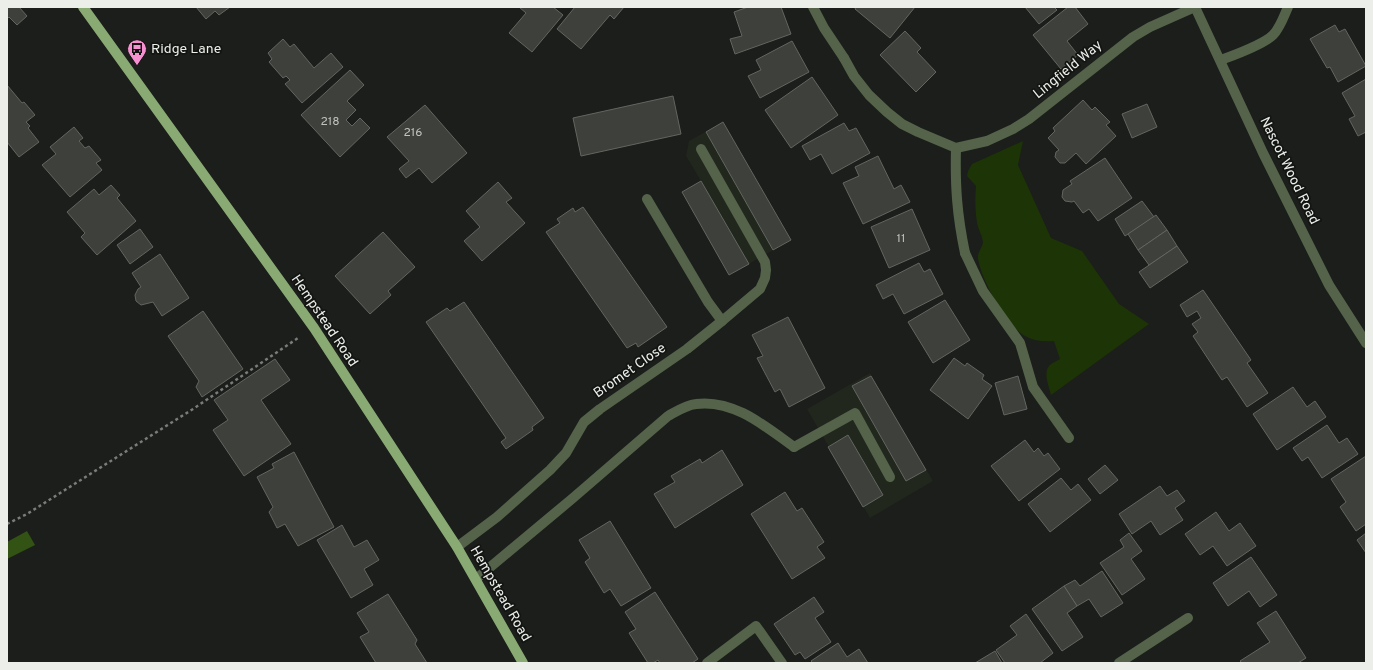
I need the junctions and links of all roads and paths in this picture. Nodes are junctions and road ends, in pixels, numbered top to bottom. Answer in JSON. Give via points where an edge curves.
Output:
{"nodes":[{"id":1,"x":813,"y":7,"type":"edge"},
{"id":2,"x":1195,"y":7,"type":"edge"},
{"id":3,"x":1288,"y":7,"type":"edge"},
{"id":4,"x":88,"y":10,"type":"edge"},
{"id":5,"x":1221,"y":60,"type":"junction"},
{"id":6,"x":701,"y":148,"type":"dead end"},
{"id":7,"x":956,"y":148,"type":"junction"},
{"id":8,"x":648,"y":199,"type":"dead end"},
{"id":9,"x":722,"y":321,"type":"junction"},
{"id":10,"x":314,"y":328,"type":"junction"},
{"id":11,"x":1366,"y":343,"type":"edge"},
{"id":12,"x":1069,"y":438,"type":"dead end"},
{"id":13,"x":890,"y":477,"type":"dead end"},
{"id":14,"x":7,"y":524,"type":"edge"},
{"id":15,"x":457,"y":547,"type":"junction"},
{"id":16,"x":476,"y":579,"type":"junction"},
{"id":17,"x":1188,"y":618,"type":"dead end"},
{"id":18,"x":523,"y":663,"type":"edge"},
{"id":19,"x":707,"y":663,"type":"edge"},
{"id":20,"x":782,"y":663,"type":"edge"},
{"id":21,"x":1119,"y":663,"type":"edge"}],
"edges":[{"from":1,"to":7,"type":"street","via":[[854,76],[869,95],[902,124]]},
{"from":2,"to":5,"type":"street","name":"Nascot Wood Road"},
{"from":2,"to":7,"type":"street","name":"Lingfield Way","via":[[1133,37],[1030,119],[987,141]]},
{"from":3,"to":5,"type":"street","via":[[1272,36],[1262,43]]},
{"from":4,"to":10,"type":"main road","name":"Hempstead Road"},
{"from":5,"to":11,"type":"street","name":"Nascot Wood Road","via":[[1263,153],[1329,284]]},
{"from":6,"to":9,"type":"street","name":"Bromet Close","via":[[765,262],[766,270],[760,289]]},
{"from":7,"to":12,"type":"street","via":[[956,204],[965,253],[983,291],[1020,343],[1033,387]]},
{"from":8,"to":9,"type":"street","via":[[708,302]]},
{"from":9,"to":15,"type":"street","name":"Bromet Close","via":[[584,422],[566,452],[550,470],[497,517]]},
{"from":10,"to":14,"type":"path","via":[[193,410]]},
{"from":10,"to":15,"type":"main road","name":"Hempstead Road"},
{"from":13,"to":16,"type":"street","via":[[855,413],[794,447],[740,412],[724,406],[695,404],[668,416]]},
{"from":15,"to":16,"type":"main road","name":"Hempstead Road"},
{"from":16,"to":18,"type":"main road","name":"Hempstead Road"},
{"from":17,"to":21,"type":"street"},
{"from":19,"to":20,"type":"street","via":[[756,626]]}]}
